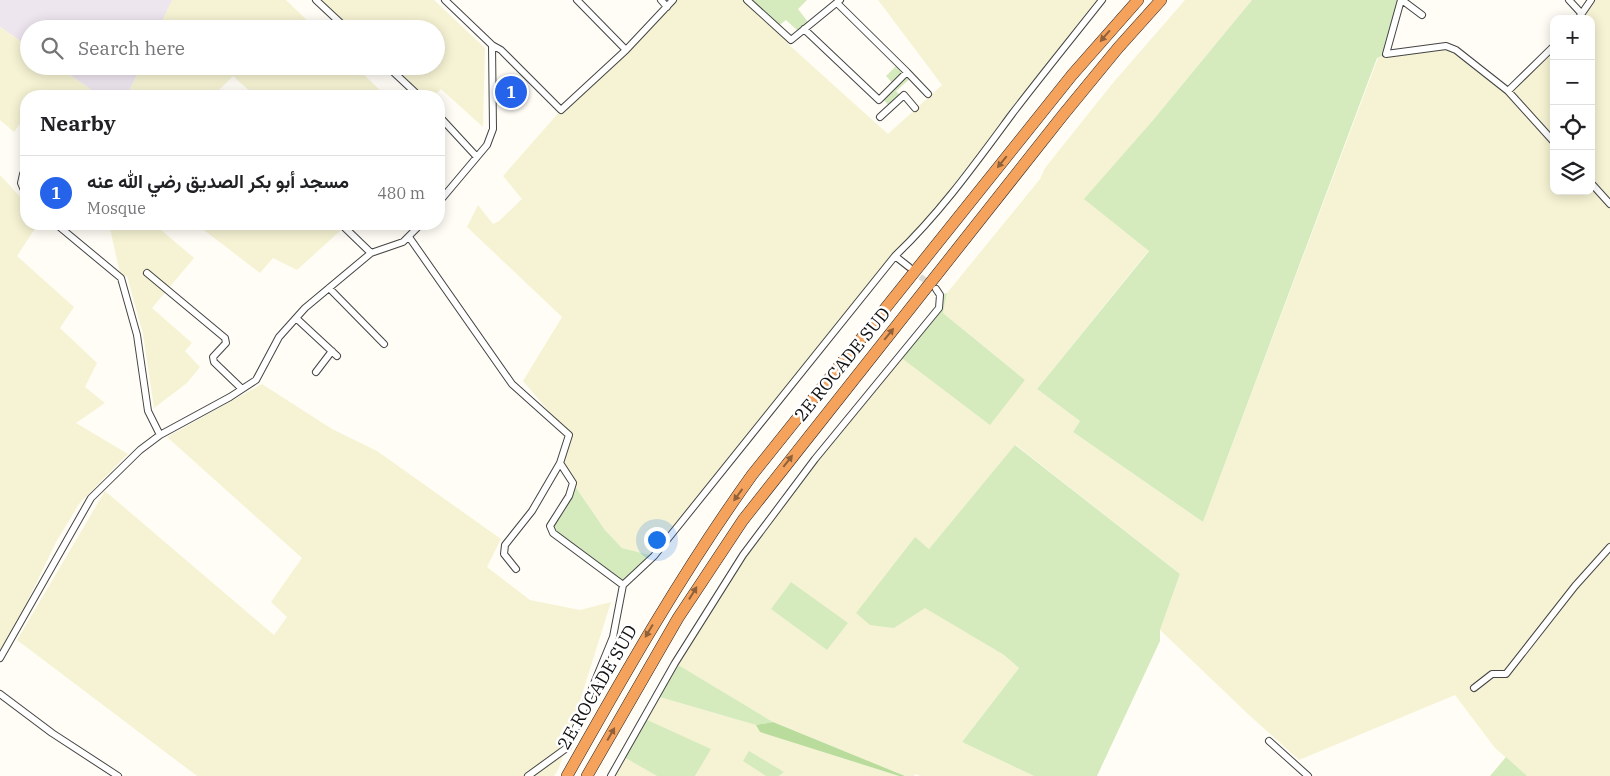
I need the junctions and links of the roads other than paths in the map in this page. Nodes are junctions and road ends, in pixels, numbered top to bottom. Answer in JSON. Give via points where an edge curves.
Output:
{"nodes":[{"id":1,"x":316,"y":0,"type":"edge"},
{"id":2,"x":445,"y":0,"type":"edge"},
{"id":3,"x":577,"y":0,"type":"edge"},
{"id":4,"x":661,"y":0,"type":"edge"},
{"id":5,"x":673,"y":0,"type":"edge"},
{"id":6,"x":747,"y":0,"type":"edge"},
{"id":7,"x":1102,"y":0,"type":"edge"},
{"id":8,"x":1138,"y":0,"type":"edge"},
{"id":9,"x":1161,"y":0,"type":"edge"},
{"id":10,"x":1402,"y":0,"type":"edge"},
{"id":11,"x":1569,"y":0,"type":"edge"},
{"id":12,"x":1591,"y":0,"type":"edge"},
{"id":13,"x":838,"y":1,"type":"edge"},
{"id":14,"x":667,"y":7,"type":"junction"},
{"id":15,"x":1578,"y":15,"type":"edge"},
{"id":16,"x":1580,"y":15,"type":"edge"},
{"id":17,"x":1422,"y":16,"type":"dead end"},
{"id":18,"x":337,"y":20,"type":"edge"},
{"id":19,"x":804,"y":29,"type":"junction"},
{"id":20,"x":492,"y":45,"type":"junction"},
{"id":21,"x":626,"y":50,"type":"junction"},
{"id":22,"x":1550,"y":50,"type":"edge"},
{"id":23,"x":907,"y":72,"type":"junction"},
{"id":24,"x":397,"y":75,"type":"edge"},
{"id":25,"x":413,"y":90,"type":"edge"},
{"id":26,"x":1508,"y":92,"type":"junction"},
{"id":27,"x":928,"y":94,"type":"dead end"},
{"id":28,"x":882,"y":98,"type":"junction"},
{"id":29,"x":890,"y":107,"type":"junction"},
{"id":30,"x":915,"y":108,"type":"dead end"},
{"id":31,"x":880,"y":117,"type":"dead end"},
{"id":32,"x":445,"y":122,"type":"edge"},
{"id":33,"x":1550,"y":138,"type":"edge"},
{"id":34,"x":476,"y":156,"type":"junction"},
{"id":35,"x":1595,"y":187,"type":"edge"},
{"id":36,"x":445,"y":195,"type":"edge"},
{"id":37,"x":1609,"y":203,"type":"edge"},
{"id":38,"x":63,"y":230,"type":"edge"},
{"id":39,"x":347,"y":230,"type":"edge"},
{"id":40,"x":415,"y":230,"type":"edge"},
{"id":41,"x":409,"y":237,"type":"junction"},
{"id":42,"x":371,"y":253,"type":"junction"},
{"id":43,"x":896,"y":256,"type":"junction"},
{"id":44,"x":909,"y":267,"type":"tunnel mouth"},
{"id":45,"x":147,"y":273,"type":"dead end"},
{"id":46,"x":329,"y":288,"type":"junction"},
{"id":47,"x":936,"y":289,"type":"dead end"},
{"id":48,"x":296,"y":318,"type":"junction"},
{"id":49,"x":384,"y":344,"type":"dead end"},
{"id":50,"x":316,"y":372,"type":"dead end"},
{"id":51,"x":242,"y":389,"type":"junction"},
{"id":52,"x":160,"y":435,"type":"junction"},
{"id":53,"x":560,"y":463,"type":"junction"},
{"id":54,"x":1610,"y":547,"type":"edge"},
{"id":55,"x":516,"y":570,"type":"dead end"},
{"id":56,"x":623,"y":585,"type":"junction"},
{"id":57,"x":0,"y":658,"type":"edge"},
{"id":58,"x":1474,"y":688,"type":"dead end"},
{"id":59,"x":0,"y":694,"type":"edge"},
{"id":60,"x":1269,"y":741,"type":"dead end"},
{"id":61,"x":118,"y":776,"type":"edge"},
{"id":62,"x":528,"y":776,"type":"edge"},
{"id":63,"x":567,"y":776,"type":"edge"},
{"id":64,"x":587,"y":776,"type":"edge"},
{"id":65,"x":611,"y":776,"type":"edge"},
{"id":66,"x":1308,"y":776,"type":"edge"}],
"edges":[{"from":1,"to":18,"type":"street"},
{"from":2,"to":20,"type":"street"},
{"from":3,"to":21,"type":"street"},
{"from":4,"to":14,"type":"street"},
{"from":5,"to":14,"type":"street"},
{"from":6,"to":19,"type":"street","via":[[791,40]]},
{"from":7,"to":43,"type":"street","via":[[972,170]]},
{"from":8,"to":63,"type":"highway","name":"2E ROCADE SUD","one_way":true,"via":[[1072,75],[752,475],[664,606]]},
{"from":64,"to":9,"type":"highway","name":"2E ROCADE SUD","one_way":true,"via":[[678,618],[743,520],[1069,108]]},
{"from":10,"to":17,"type":"street"},
{"from":10,"to":26,"type":"street","via":[[1386,54],[1446,46],[1479,66]]},
{"from":11,"to":15,"type":"street"},
{"from":12,"to":16,"type":"street"},
{"from":13,"to":19,"type":"street"},
{"from":13,"to":23,"type":"street"},
{"from":14,"to":21,"type":"street"},
{"from":19,"to":28,"type":"street","via":[[880,100]]},
{"from":20,"to":21,"type":"street","via":[[501,50],[561,110]]},
{"from":20,"to":34,"type":"street","via":[[493,130]]},
{"from":22,"to":26,"type":"street"},
{"from":23,"to":27,"type":"street"},
{"from":23,"to":28,"type":"street"},
{"from":24,"to":25,"type":"street"},
{"from":26,"to":33,"type":"street"},
{"from":28,"to":29,"type":"street"},
{"from":29,"to":30,"type":"street","via":[[904,95]]},
{"from":29,"to":31,"type":"street"},
{"from":32,"to":34,"type":"street"},
{"from":34,"to":36,"type":"street"},
{"from":35,"to":37,"type":"street"},
{"from":38,"to":52,"type":"street","via":[[121,278],[137,335],[148,411]]},
{"from":39,"to":42,"type":"street"},
{"from":40,"to":41,"type":"street"},
{"from":41,"to":42,"type":"street"},
{"from":41,"to":53,"type":"street","via":[[512,384],[569,435]]},
{"from":42,"to":46,"type":"street"},
{"from":43,"to":44,"type":"street"},
{"from":43,"to":56,"type":"street","via":[[654,556]]},
{"from":45,"to":51,"type":"street","via":[[226,338],[226,343],[213,357],[214,362]]},
{"from":46,"to":48,"type":"street"},
{"from":46,"to":49,"type":"street"},
{"from":47,"to":65,"type":"street","via":[[940,295],[939,308],[815,459],[726,580]]},
{"from":48,"to":50,"type":"street","via":[[335,354]]},
{"from":48,"to":51,"type":"street","via":[[279,337],[256,380]]},
{"from":51,"to":52,"type":"street"},
{"from":52,"to":57,"type":"street","via":[[91,498]]},
{"from":53,"to":55,"type":"street","via":[[532,511],[505,545],[504,554]]},
{"from":53,"to":56,"type":"street","via":[[573,483],[569,496],[550,526],[553,534]]},
{"from":54,"to":58,"type":"street","via":[[1506,674],[1492,674]]},
{"from":56,"to":62,"type":"street","via":[[613,637],[568,746]]},
{"from":59,"to":61,"type":"street"},
{"from":60,"to":66,"type":"street"}]}
